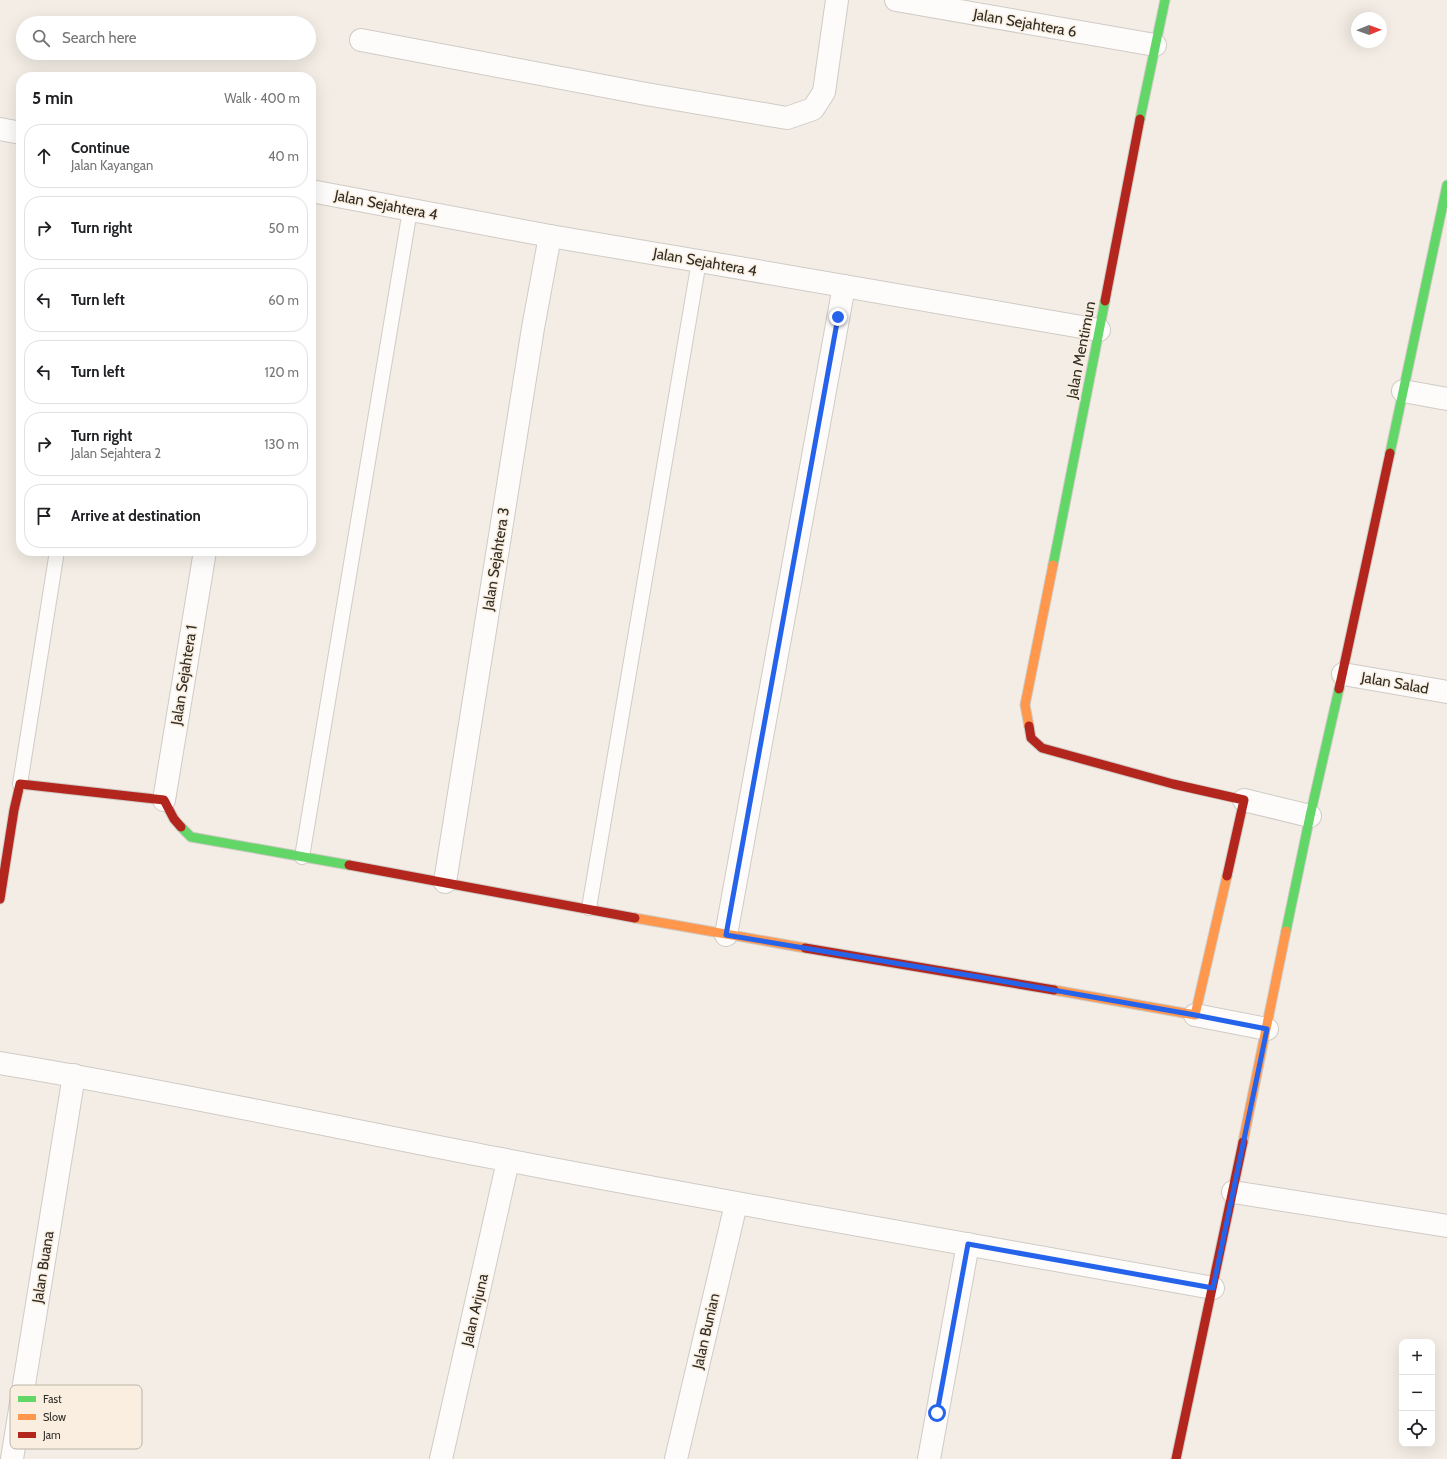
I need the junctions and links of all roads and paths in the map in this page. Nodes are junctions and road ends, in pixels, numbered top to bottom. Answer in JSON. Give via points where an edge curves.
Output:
{"nodes":[{"id":1,"x":837,"y":0,"type":"edge"},
{"id":2,"x":897,"y":0,"type":"edge"},
{"id":3,"x":1165,"y":0,"type":"edge"},
{"id":4,"x":361,"y":40,"type":"dead end"},
{"id":5,"x":1155,"y":45,"type":"junction"},
{"id":6,"x":0,"y":129,"type":"edge"},
{"id":7,"x":16,"y":132,"type":"edge"},
{"id":8,"x":1447,"y":185,"type":"edge"},
{"id":9,"x":316,"y":192,"type":"edge"},
{"id":10,"x":410,"y":210,"type":"junction"},
{"id":11,"x":550,"y":236,"type":"junction"},
{"id":12,"x":699,"y":260,"type":"junction"},
{"id":13,"x":844,"y":286,"type":"junction"},
{"id":14,"x":1099,"y":330,"type":"junction"},
{"id":15,"x":1403,"y":391,"type":"junction"},
{"id":16,"x":1447,"y":399,"type":"edge"},
{"id":17,"x":56,"y":556,"type":"edge"},
{"id":18,"x":204,"y":556,"type":"edge"},
{"id":19,"x":1343,"y":674,"type":"junction"},
{"id":20,"x":1447,"y":692,"type":"edge"},
{"id":21,"x":20,"y":784,"type":"junction"},
{"id":22,"x":164,"y":800,"type":"junction"},
{"id":23,"x":1244,"y":800,"type":"junction"},
{"id":24,"x":1310,"y":816,"type":"junction"},
{"id":25,"x":302,"y":857,"type":"junction"},
{"id":26,"x":445,"y":882,"type":"junction"},
{"id":27,"x":0,"y":899,"type":"edge"},
{"id":28,"x":589,"y":908,"type":"junction"},
{"id":29,"x":726,"y":935,"type":"junction"},
{"id":30,"x":1195,"y":1015,"type":"junction"},
{"id":31,"x":1267,"y":1029,"type":"junction"},
{"id":32,"x":0,"y":1063,"type":"edge"},
{"id":33,"x":74,"y":1075,"type":"junction"},
{"id":34,"x":508,"y":1161,"type":"junction"},
{"id":35,"x":1232,"y":1192,"type":"junction"},
{"id":36,"x":736,"y":1204,"type":"junction"},
{"id":37,"x":1447,"y":1226,"type":"edge"},
{"id":38,"x":968,"y":1244,"type":"junction"},
{"id":39,"x":1213,"y":1288,"type":"junction"},
{"id":40,"x":24,"y":1385,"type":"edge"},
{"id":41,"x":14,"y":1449,"type":"edge"},
{"id":42,"x":12,"y":1459,"type":"edge"},
{"id":43,"x":441,"y":1459,"type":"edge"},
{"id":44,"x":676,"y":1459,"type":"edge"},
{"id":45,"x":929,"y":1459,"type":"edge"},
{"id":46,"x":1176,"y":1459,"type":"edge"}],
"edges":[{"from":1,"to":4,"type":"street","via":[[824,92],[813,109],[787,118]]},
{"from":2,"to":5,"type":"street","name":"Jalan Sejahtera 6"},
{"from":3,"to":5,"type":"street","name":"Jalan Mentimun"},
{"from":5,"to":14,"type":"street","name":"Jalan Mentimun"},
{"from":6,"to":7,"type":"street"},
{"from":8,"to":15,"type":"street"},
{"from":9,"to":10,"type":"street","name":"Jalan Sejahtera 4"},
{"from":10,"to":11,"type":"street","name":"Jalan Sejahtera 4"},
{"from":10,"to":25,"type":"lane"},
{"from":11,"to":12,"type":"street","name":"Jalan Sejahtera 4"},
{"from":11,"to":26,"type":"street","name":"Jalan Sejahtera 3","via":[[533,328]]},
{"from":12,"to":13,"type":"street","name":"Jalan Sejahtera 4"},
{"from":12,"to":28,"type":"lane"},
{"from":13,"to":14,"type":"street","name":"Jalan Sejahtera 4"},
{"from":13,"to":29,"type":"street"},
{"from":14,"to":23,"type":"street","name":"Jalan Mentimun","via":[[1025,705],[1031,738],[1042,748],[1173,784]]},
{"from":15,"to":16,"type":"street"},
{"from":15,"to":19,"type":"street"},
{"from":17,"to":21,"type":"lane"},
{"from":18,"to":22,"type":"street","name":"Jalan Sejahtera 1"},
{"from":19,"to":20,"type":"street","name":"Jalan Salad"},
{"from":19,"to":24,"type":"street"},
{"from":21,"to":22,"type":"street"},
{"from":21,"to":27,"type":"street"},
{"from":22,"to":25,"type":"street","via":[[174,819],[191,837]]},
{"from":23,"to":24,"type":"street"},
{"from":23,"to":30,"type":"street"},
{"from":24,"to":31,"type":"street"},
{"from":25,"to":26,"type":"street"},
{"from":26,"to":28,"type":"street"},
{"from":28,"to":29,"type":"street"},
{"from":29,"to":30,"type":"street"},
{"from":30,"to":31,"type":"street"},
{"from":31,"to":35,"type":"street"},
{"from":32,"to":33,"type":"street"},
{"from":33,"to":34,"type":"street"},
{"from":33,"to":40,"type":"street","name":"Jalan Buana"},
{"from":34,"to":36,"type":"street"},
{"from":34,"to":43,"type":"street","name":"Jalan Arjuna"},
{"from":35,"to":37,"type":"street"},
{"from":35,"to":39,"type":"street"},
{"from":36,"to":38,"type":"street"},
{"from":36,"to":44,"type":"street","name":"Jalan Bunian"},
{"from":38,"to":39,"type":"street"},
{"from":38,"to":45,"type":"street"},
{"from":39,"to":46,"type":"street"},
{"from":41,"to":42,"type":"street","name":"Jalan Buana"}]}
